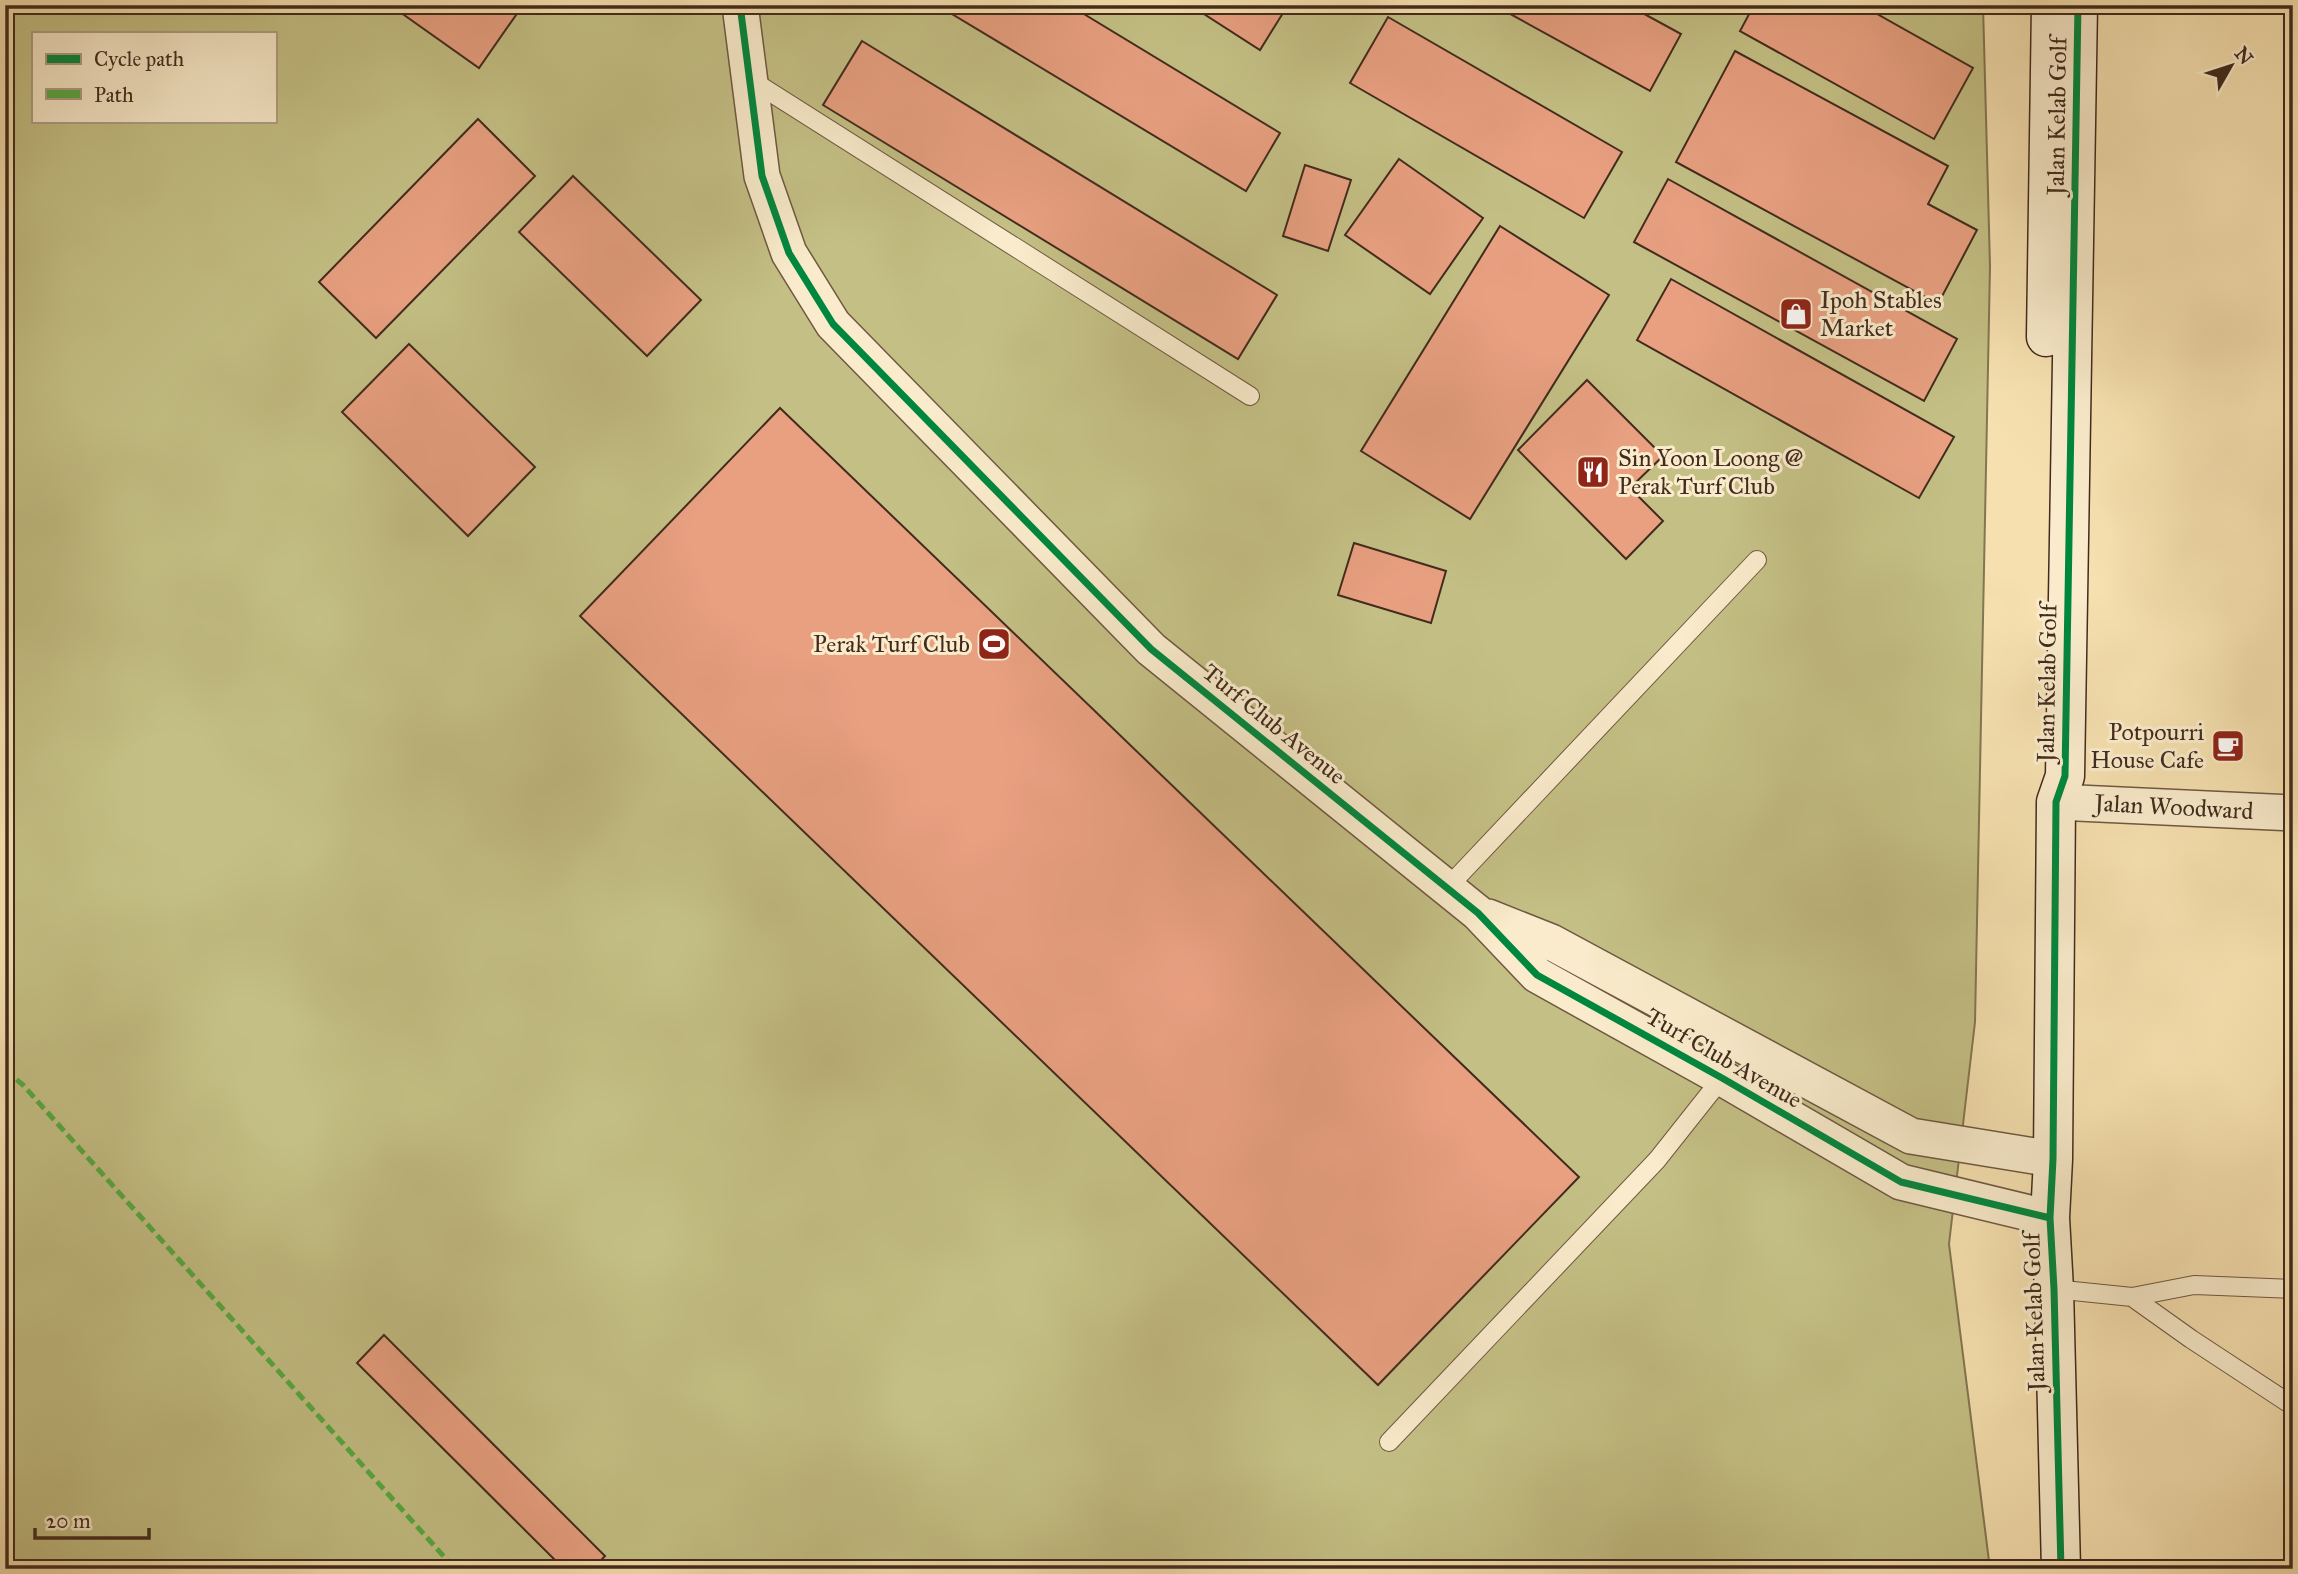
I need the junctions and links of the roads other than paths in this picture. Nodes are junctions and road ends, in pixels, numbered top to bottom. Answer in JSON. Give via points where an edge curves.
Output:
{"nodes":[{"id":1,"x":740,"y":5,"type":"edge"},
{"id":2,"x":2051,"y":5,"type":"edge"},
{"id":3,"x":2078,"y":5,"type":"edge"},
{"id":4,"x":748,"y":78,"type":"junction"},
{"id":5,"x":1250,"y":396,"type":"dead end"},
{"id":6,"x":1757,"y":560,"type":"dead end"},
{"id":7,"x":2056,"y":802,"type":"junction"},
{"id":8,"x":2293,"y":813,"type":"edge"},
{"id":9,"x":1447,"y":888,"type":"junction"},
{"id":10,"x":1478,"y":914,"type":"junction"},
{"id":11,"x":1722,"y":1078,"type":"junction"},
{"id":12,"x":2053,"y":1159,"type":"junction"},
{"id":13,"x":2050,"y":1218,"type":"junction"},
{"id":14,"x":2054,"y":1289,"type":"junction"},
{"id":15,"x":2293,"y":1289,"type":"edge"},
{"id":16,"x":2132,"y":1297,"type":"junction"},
{"id":17,"x":2293,"y":1406,"type":"edge"},
{"id":18,"x":1389,"y":1442,"type":"dead end"},
{"id":19,"x":2061,"y":1569,"type":"edge"}],
"edges":[{"from":1,"to":4,"type":"street","name":"Turf Club Avenue"},
{"from":2,"to":7,"type":"street","name":"Jalan Kelab Golf","via":[[2045,775]]},
{"from":3,"to":7,"type":"street","name":"Jalan Kelab Golf","via":[[2065,776]]},
{"from":4,"to":5,"type":"lane"},
{"from":4,"to":9,"type":"street","name":"Turf Club Avenue","via":[[762,176],[789,253],[833,324],[1151,649]]},
{"from":6,"to":9,"type":"lane"},
{"from":7,"to":8,"type":"street","name":"Jalan Woodward"},
{"from":7,"to":12,"type":"street","name":"Jalan Kelab Golf"},
{"from":9,"to":10,"type":"street","name":"Turf Club Avenue"},
{"from":10,"to":11,"type":"street","name":"Turf Club Avenue","via":[[1537,975]]},
{"from":10,"to":12,"type":"street","name":"Turf Club Avenue","via":[[1551,942],[1911,1136]]},
{"from":11,"to":13,"type":"street","name":"Turf Club Avenue","via":[[1901,1182]]},
{"from":11,"to":18,"type":"lane","via":[[1657,1160]]},
{"from":12,"to":13,"type":"street","name":"Jalan Kelab Golf"},
{"from":13,"to":14,"type":"street","name":"Jalan Kelab Golf"},
{"from":14,"to":16,"type":"lane"},
{"from":14,"to":19,"type":"street","name":"Jalan Kelab Golf"},
{"from":15,"to":16,"type":"lane","via":[[2194,1284]]},
{"from":16,"to":17,"type":"lane"}]}
